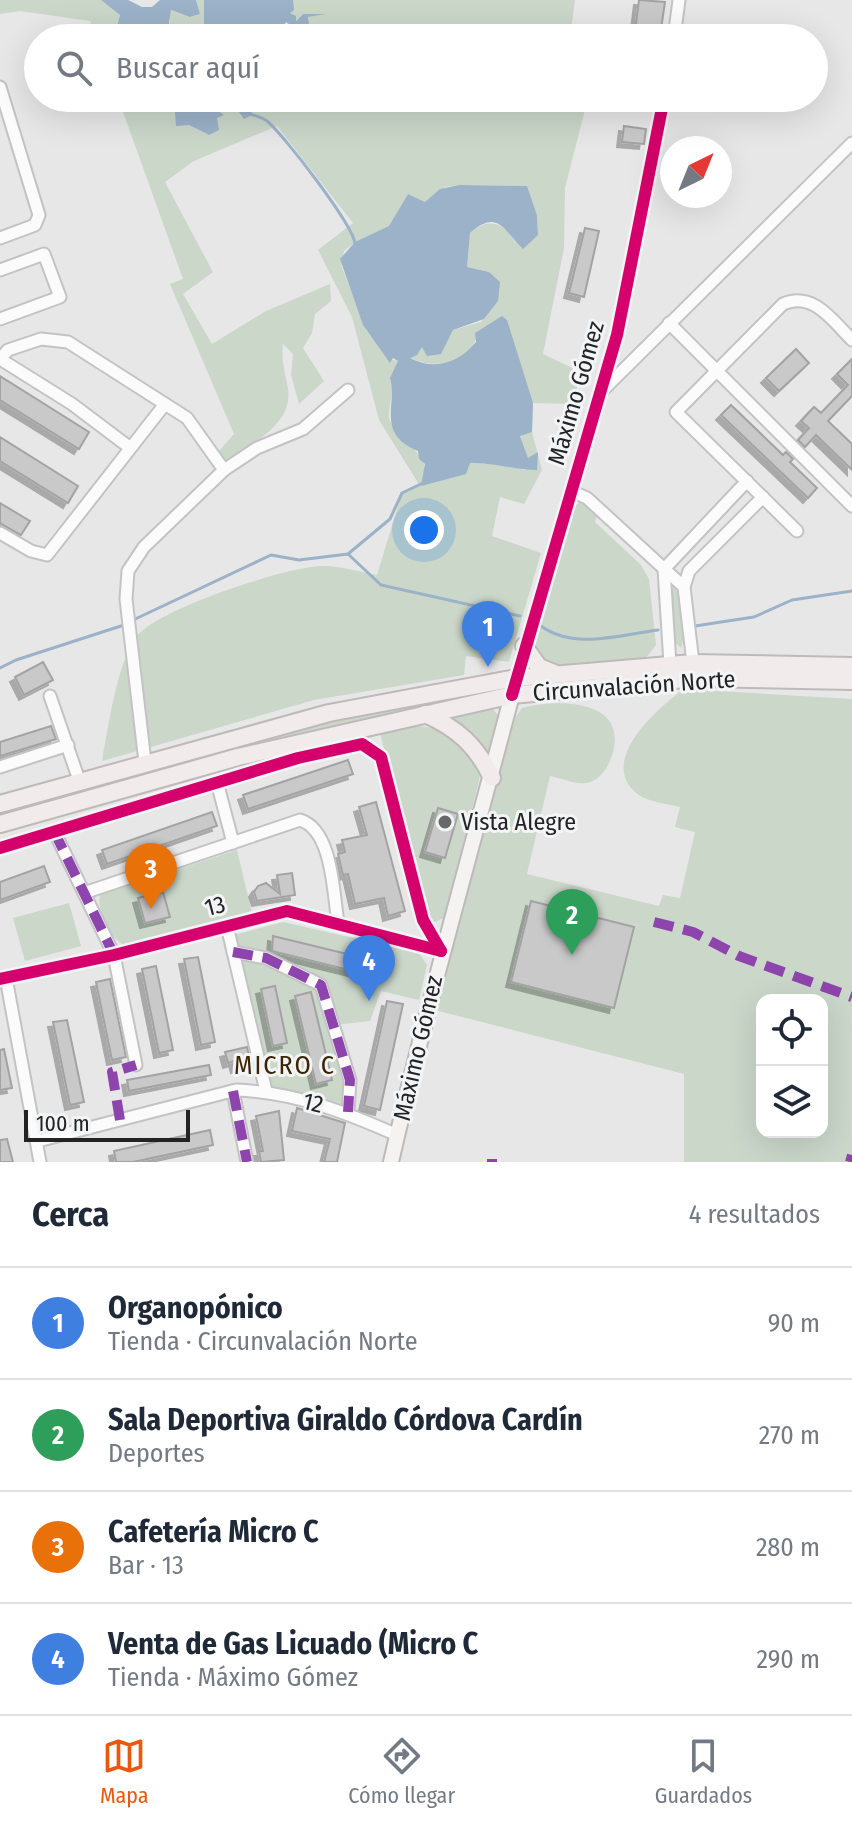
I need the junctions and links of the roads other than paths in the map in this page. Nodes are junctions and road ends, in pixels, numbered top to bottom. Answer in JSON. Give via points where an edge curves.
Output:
{"nodes":[{"id":1,"x":679,"y":0,"type":"edge"},
{"id":2,"x":676,"y":24,"type":"edge"},
{"id":3,"x":0,"y":87,"type":"edge"},
{"id":4,"x":661,"y":112,"type":"edge"},
{"id":5,"x":852,"y":143,"type":"edge"},
{"id":6,"x":0,"y":238,"type":"edge"},
{"id":7,"x":0,"y":270,"type":"edge"},
{"id":8,"x":0,"y":319,"type":"edge"},
{"id":9,"x":669,"y":323,"type":"junction"},
{"id":10,"x":852,"y":340,"type":"edge"},
{"id":11,"x":0,"y":359,"type":"edge"},
{"id":12,"x":717,"y":371,"type":"junction"},
{"id":13,"x":348,"y":390,"type":"dead end"},
{"id":14,"x":602,"y":391,"type":"junction"},
{"id":15,"x":165,"y":404,"type":"junction"},
{"id":16,"x":129,"y":447,"type":"junction"},
{"id":17,"x":224,"y":470,"type":"junction"},
{"id":18,"x":747,"y":481,"type":"junction"},
{"id":19,"x":571,"y":491,"type":"junction"},
{"id":20,"x":763,"y":497,"type":"junction"},
{"id":21,"x":852,"y":506,"type":"edge"},
{"id":22,"x":797,"y":531,"type":"dead end"},
{"id":23,"x":0,"y":533,"type":"edge"},
{"id":24,"x":664,"y":569,"type":"junction"},
{"id":25,"x":684,"y":587,"type":"junction"},
{"id":26,"x":524,"y":646,"type":"junction"},
{"id":27,"x":852,"y":666,"type":"edge"},
{"id":28,"x":694,"y":670,"type":"junction"},
{"id":29,"x":671,"y":671,"type":"junction"},
{"id":30,"x":556,"y":674,"type":"junction"},
{"id":31,"x":516,"y":678,"type":"junction"},
{"id":32,"x":852,"y":681,"type":"edge"},
{"id":33,"x":512,"y":695,"type":"junction"},
{"id":34,"x":50,"y":696,"type":"dead end"},
{"id":35,"x":425,"y":714,"type":"junction"},
{"id":36,"x":68,"y":745,"type":"junction"},
{"id":37,"x":145,"y":762,"type":"junction"},
{"id":38,"x":0,"y":767,"type":"edge"},
{"id":39,"x":492,"y":778,"type":"junction"},
{"id":40,"x":79,"y":780,"type":"junction"},
{"id":41,"x":217,"y":782,"type":"junction"},
{"id":42,"x":85,"y":799,"type":"junction"},
{"id":43,"x":0,"y":804,"type":"edge"},
{"id":44,"x":0,"y":824,"type":"edge"},
{"id":45,"x":54,"y":831,"type":"junction"},
{"id":46,"x":233,"y":843,"type":"junction"},
{"id":47,"x":0,"y":848,"type":"edge"},
{"id":48,"x":84,"y":893,"type":"junction"},
{"id":49,"x":338,"y":922,"type":"junction"},
{"id":50,"x":227,"y":926,"type":"junction"},
{"id":51,"x":441,"y":951,"type":"junction"},
{"id":52,"x":233,"y":952,"type":"junction"},
{"id":53,"x":114,"y":955,"type":"junction"},
{"id":54,"x":3,"y":979,"type":"edge"},
{"id":55,"x":136,"y":1065,"type":"dead end"},
{"id":56,"x":233,"y":1091,"type":"junction"},
{"id":57,"x":266,"y":1091,"type":"junction"},
{"id":58,"x":348,"y":1112,"type":"junction"},
{"id":59,"x":397,"y":1135,"type":"junction"},
{"id":60,"x":38,"y":1141,"type":"junction"},
{"id":61,"x":40,"y":1162,"type":"edge"},
{"id":62,"x":247,"y":1162,"type":"edge"},
{"id":63,"x":391,"y":1162,"type":"edge"}],
"edges":[{"from":1,"to":2,"type":"street"},
{"from":3,"to":6,"type":"street","via":[[39,215],[35,225]]},
{"from":4,"to":14,"type":"street","name":"Máximo Gómez"},
{"from":5,"to":9,"type":"street"},
{"from":7,"to":8,"type":"street","via":[[44,254],[60,297]]},
{"from":9,"to":12,"type":"street"},
{"from":9,"to":14,"type":"street"},
{"from":10,"to":12,"type":"street","via":[[818,306],[794,300],[783,304]]},
{"from":11,"to":15,"type":"street","via":[[21,343],[54,338]]},
{"from":11,"to":16,"type":"street"},
{"from":12,"to":18,"type":"street","via":[[676,412]]},
{"from":12,"to":21,"type":"street"},
{"from":13,"to":17,"type":"street","via":[[303,429],[257,448]]},
{"from":14,"to":19,"type":"street","name":"Máximo Gómez"},
{"from":15,"to":16,"type":"street"},
{"from":15,"to":17,"type":"street","via":[[187,418]]},
{"from":16,"to":23,"type":"street","via":[[47,555]]},
{"from":17,"to":37,"type":"street","via":[[134,560],[126,583]]},
{"from":18,"to":20,"type":"street"},
{"from":18,"to":24,"type":"street"},
{"from":19,"to":24,"type":"street","via":[[587,498]]},
{"from":19,"to":26,"type":"street","name":"Máximo Gómez"},
{"from":20,"to":22,"type":"street"},
{"from":20,"to":25,"type":"street","via":[[689,571]]},
{"from":24,"to":25,"type":"street"},
{"from":24,"to":29,"type":"street"},
{"from":25,"to":28,"type":"street"},
{"from":26,"to":30,"type":"highway","via":[[539,667]]},
{"from":26,"to":31,"type":"street","name":"Máximo Gómez"},
{"from":27,"to":28,"type":"highway","name":"Circunvalación Norte"},
{"from":28,"to":29,"type":"highway","name":"Circunvalación Norte"},
{"from":28,"to":32,"type":"highway","name":"Circunvalación Norte"},
{"from":29,"to":30,"type":"highway","name":"Circunvalación Norte"},
{"from":29,"to":33,"type":"highway","name":"Circunvalación Norte"},
{"from":30,"to":31,"type":"highway","name":"Circunvalación Norte"},
{"from":31,"to":33,"type":"street","name":"Máximo Gómez"},
{"from":31,"to":37,"type":"highway","name":"Circunvalación Norte","via":[[329,713]]},
{"from":33,"to":35,"type":"highway","name":"Circunvalación Norte"},
{"from":33,"to":39,"type":"main road","name":"Máximo Gómez"},
{"from":34,"to":36,"type":"street"},
{"from":35,"to":39,"type":"highway","via":[[464,737]]},
{"from":35,"to":42,"type":"highway","name":"Circunvalación Norte"},
{"from":36,"to":38,"type":"street"},
{"from":36,"to":40,"type":"street"},
{"from":37,"to":40,"type":"highway","name":"Circunvalación Norte"},
{"from":39,"to":51,"type":"main road","name":"Máximo Gómez"},
{"from":40,"to":42,"type":"highway"},
{"from":40,"to":43,"type":"highway","name":"Circunvalación Norte"},
{"from":41,"to":45,"type":"street"},
{"from":41,"to":46,"type":"street"},
{"from":41,"to":51,"type":"street","via":[[357,745],[376,751],[423,920]]},
{"from":42,"to":44,"type":"highway","name":"Circunvalación Norte"},
{"from":45,"to":47,"type":"street"},
{"from":45,"to":48,"type":"street"},
{"from":46,"to":48,"type":"street"},
{"from":46,"to":49,"type":"street","via":[[287,822],[306,822],[324,846]]},
{"from":48,"to":53,"type":"street"},
{"from":49,"to":50,"type":"street","name":"13","via":[[287,911]]},
{"from":49,"to":51,"type":"street","name":"13"},
{"from":50,"to":52,"type":"street"},
{"from":50,"to":53,"type":"street","name":"13"},
{"from":51,"to":59,"type":"main road","name":"Máximo Gómez"},
{"from":52,"to":57,"type":"street"},
{"from":52,"to":58,"type":"street","via":[[266,958],[321,985],[350,1080]]},
{"from":53,"to":54,"type":"street","name":"13"},
{"from":53,"to":55,"type":"street"},
{"from":54,"to":60,"type":"street"},
{"from":56,"to":57,"type":"street","name":"12"},
{"from":56,"to":60,"type":"street","name":"12"},
{"from":56,"to":62,"type":"street"},
{"from":57,"to":58,"type":"street","name":"12"},
{"from":58,"to":59,"type":"street","name":"12"},
{"from":59,"to":63,"type":"main road","name":"Máximo Gómez"},
{"from":60,"to":61,"type":"street"}]}
